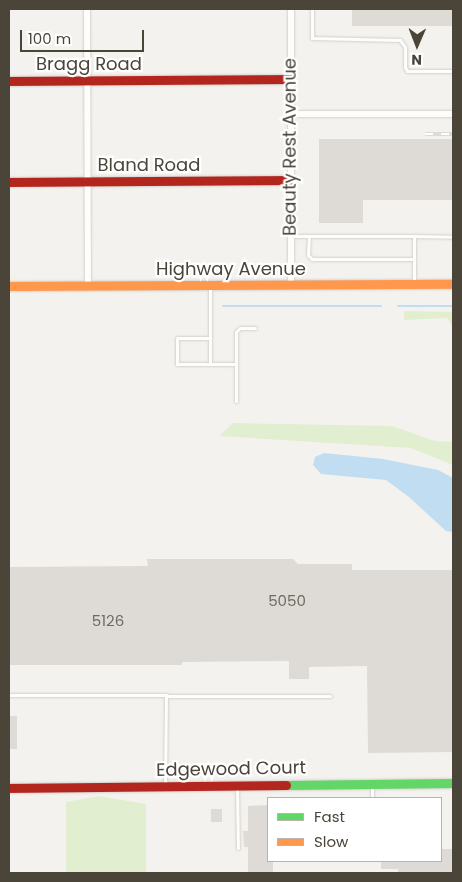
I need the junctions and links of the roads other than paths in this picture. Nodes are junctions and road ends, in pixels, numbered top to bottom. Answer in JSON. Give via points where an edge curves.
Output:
{"nodes":[{"id":1,"x":87,"y":9,"type":"edge"},
{"id":2,"x":290,"y":9,"type":"edge"},
{"id":3,"x":312,"y":9,"type":"edge"},
{"id":4,"x":453,"y":71,"type":"edge"},
{"id":5,"x":290,"y":79,"type":"junction"},
{"id":6,"x":9,"y":81,"type":"edge"},
{"id":7,"x":87,"y":81,"type":"junction"},
{"id":8,"x":290,"y":114,"type":"junction"},
{"id":9,"x":453,"y":114,"type":"edge"},
{"id":10,"x":290,"y":180,"type":"junction"},
{"id":11,"x":87,"y":181,"type":"junction"},
{"id":12,"x":9,"y":182,"type":"edge"},
{"id":13,"x":290,"y":236,"type":"junction"},
{"id":14,"x":309,"y":236,"type":"junction"},
{"id":15,"x":414,"y":236,"type":"junction"},
{"id":16,"x":453,"y":237,"type":"edge"},
{"id":17,"x":414,"y":259,"type":"junction"},
{"id":18,"x":210,"y":284,"type":"junction"},
{"id":19,"x":414,"y":284,"type":"junction"},
{"id":20,"x":453,"y":284,"type":"edge"},
{"id":21,"x":290,"y":285,"type":"junction"},
{"id":22,"x":9,"y":286,"type":"edge"},
{"id":23,"x":88,"y":286,"type":"junction"},
{"id":24,"x":254,"y":328,"type":"dead end"},
{"id":25,"x":210,"y":338,"type":"junction"},
{"id":26,"x":210,"y":364,"type":"junction"},
{"id":27,"x":236,"y":364,"type":"junction"},
{"id":28,"x":236,"y":401,"type":"dead end"},
{"id":29,"x":9,"y":695,"type":"edge"},
{"id":30,"x":166,"y":696,"type":"junction"},
{"id":31,"x":330,"y":696,"type":"dead end"},
{"id":32,"x":453,"y":783,"type":"edge"},
{"id":33,"x":372,"y":784,"type":"junction"},
{"id":34,"x":166,"y":786,"type":"junction"},
{"id":35,"x":236,"y":786,"type":"junction"},
{"id":36,"x":9,"y":788,"type":"edge"},
{"id":37,"x":372,"y":797,"type":"edge"},
{"id":38,"x":238,"y":848,"type":"dead end"}],
"edges":[{"from":1,"to":7,"type":"street"},
{"from":2,"to":5,"type":"street","name":"Beauty Rest Avenue"},
{"from":3,"to":4,"type":"lane","via":[[312,38],[400,40],[405,47],[407,71]]},
{"from":5,"to":7,"type":"street","name":"Bragg Road"},
{"from":5,"to":8,"type":"street","name":"Beauty Rest Avenue"},
{"from":6,"to":7,"type":"street","name":"Bragg Road"},
{"from":7,"to":11,"type":"street"},
{"from":8,"to":9,"type":"street"},
{"from":8,"to":10,"type":"street","name":"Beauty Rest Avenue"},
{"from":10,"to":11,"type":"street","name":"Bland Road"},
{"from":10,"to":13,"type":"street","name":"Beauty Rest Avenue"},
{"from":11,"to":12,"type":"street","name":"Bland Road"},
{"from":11,"to":23,"type":"street"},
{"from":13,"to":14,"type":"lane"},
{"from":13,"to":21,"type":"street","name":"Beauty Rest Avenue"},
{"from":14,"to":15,"type":"lane"},
{"from":14,"to":17,"type":"lane","via":[[308,255],[312,259]]},
{"from":15,"to":16,"type":"lane"},
{"from":15,"to":17,"type":"lane"},
{"from":17,"to":19,"type":"lane"},
{"from":18,"to":21,"type":"street","name":"Highway Avenue"},
{"from":18,"to":23,"type":"street","name":"Highway Avenue"},
{"from":18,"to":25,"type":"lane"},
{"from":19,"to":20,"type":"street","name":"Highway Avenue"},
{"from":19,"to":21,"type":"street","name":"Highway Avenue"},
{"from":22,"to":23,"type":"street","name":"Highway Avenue"},
{"from":24,"to":27,"type":"lane","via":[[240,328],[236,332]]},
{"from":25,"to":26,"type":"lane"},
{"from":25,"to":26,"type":"lane","via":[[177,338],[178,364]]},
{"from":26,"to":27,"type":"lane"},
{"from":27,"to":28,"type":"lane"},
{"from":29,"to":30,"type":"lane"},
{"from":30,"to":31,"type":"lane"},
{"from":30,"to":34,"type":"lane"},
{"from":32,"to":33,"type":"street","name":"Edgewood Court"},
{"from":33,"to":35,"type":"street","name":"Edgewood Court"},
{"from":33,"to":37,"type":"lane"},
{"from":34,"to":35,"type":"street","name":"Edgewood Court"},
{"from":34,"to":36,"type":"street","name":"Edgewood Court"},
{"from":35,"to":38,"type":"lane"}]}
